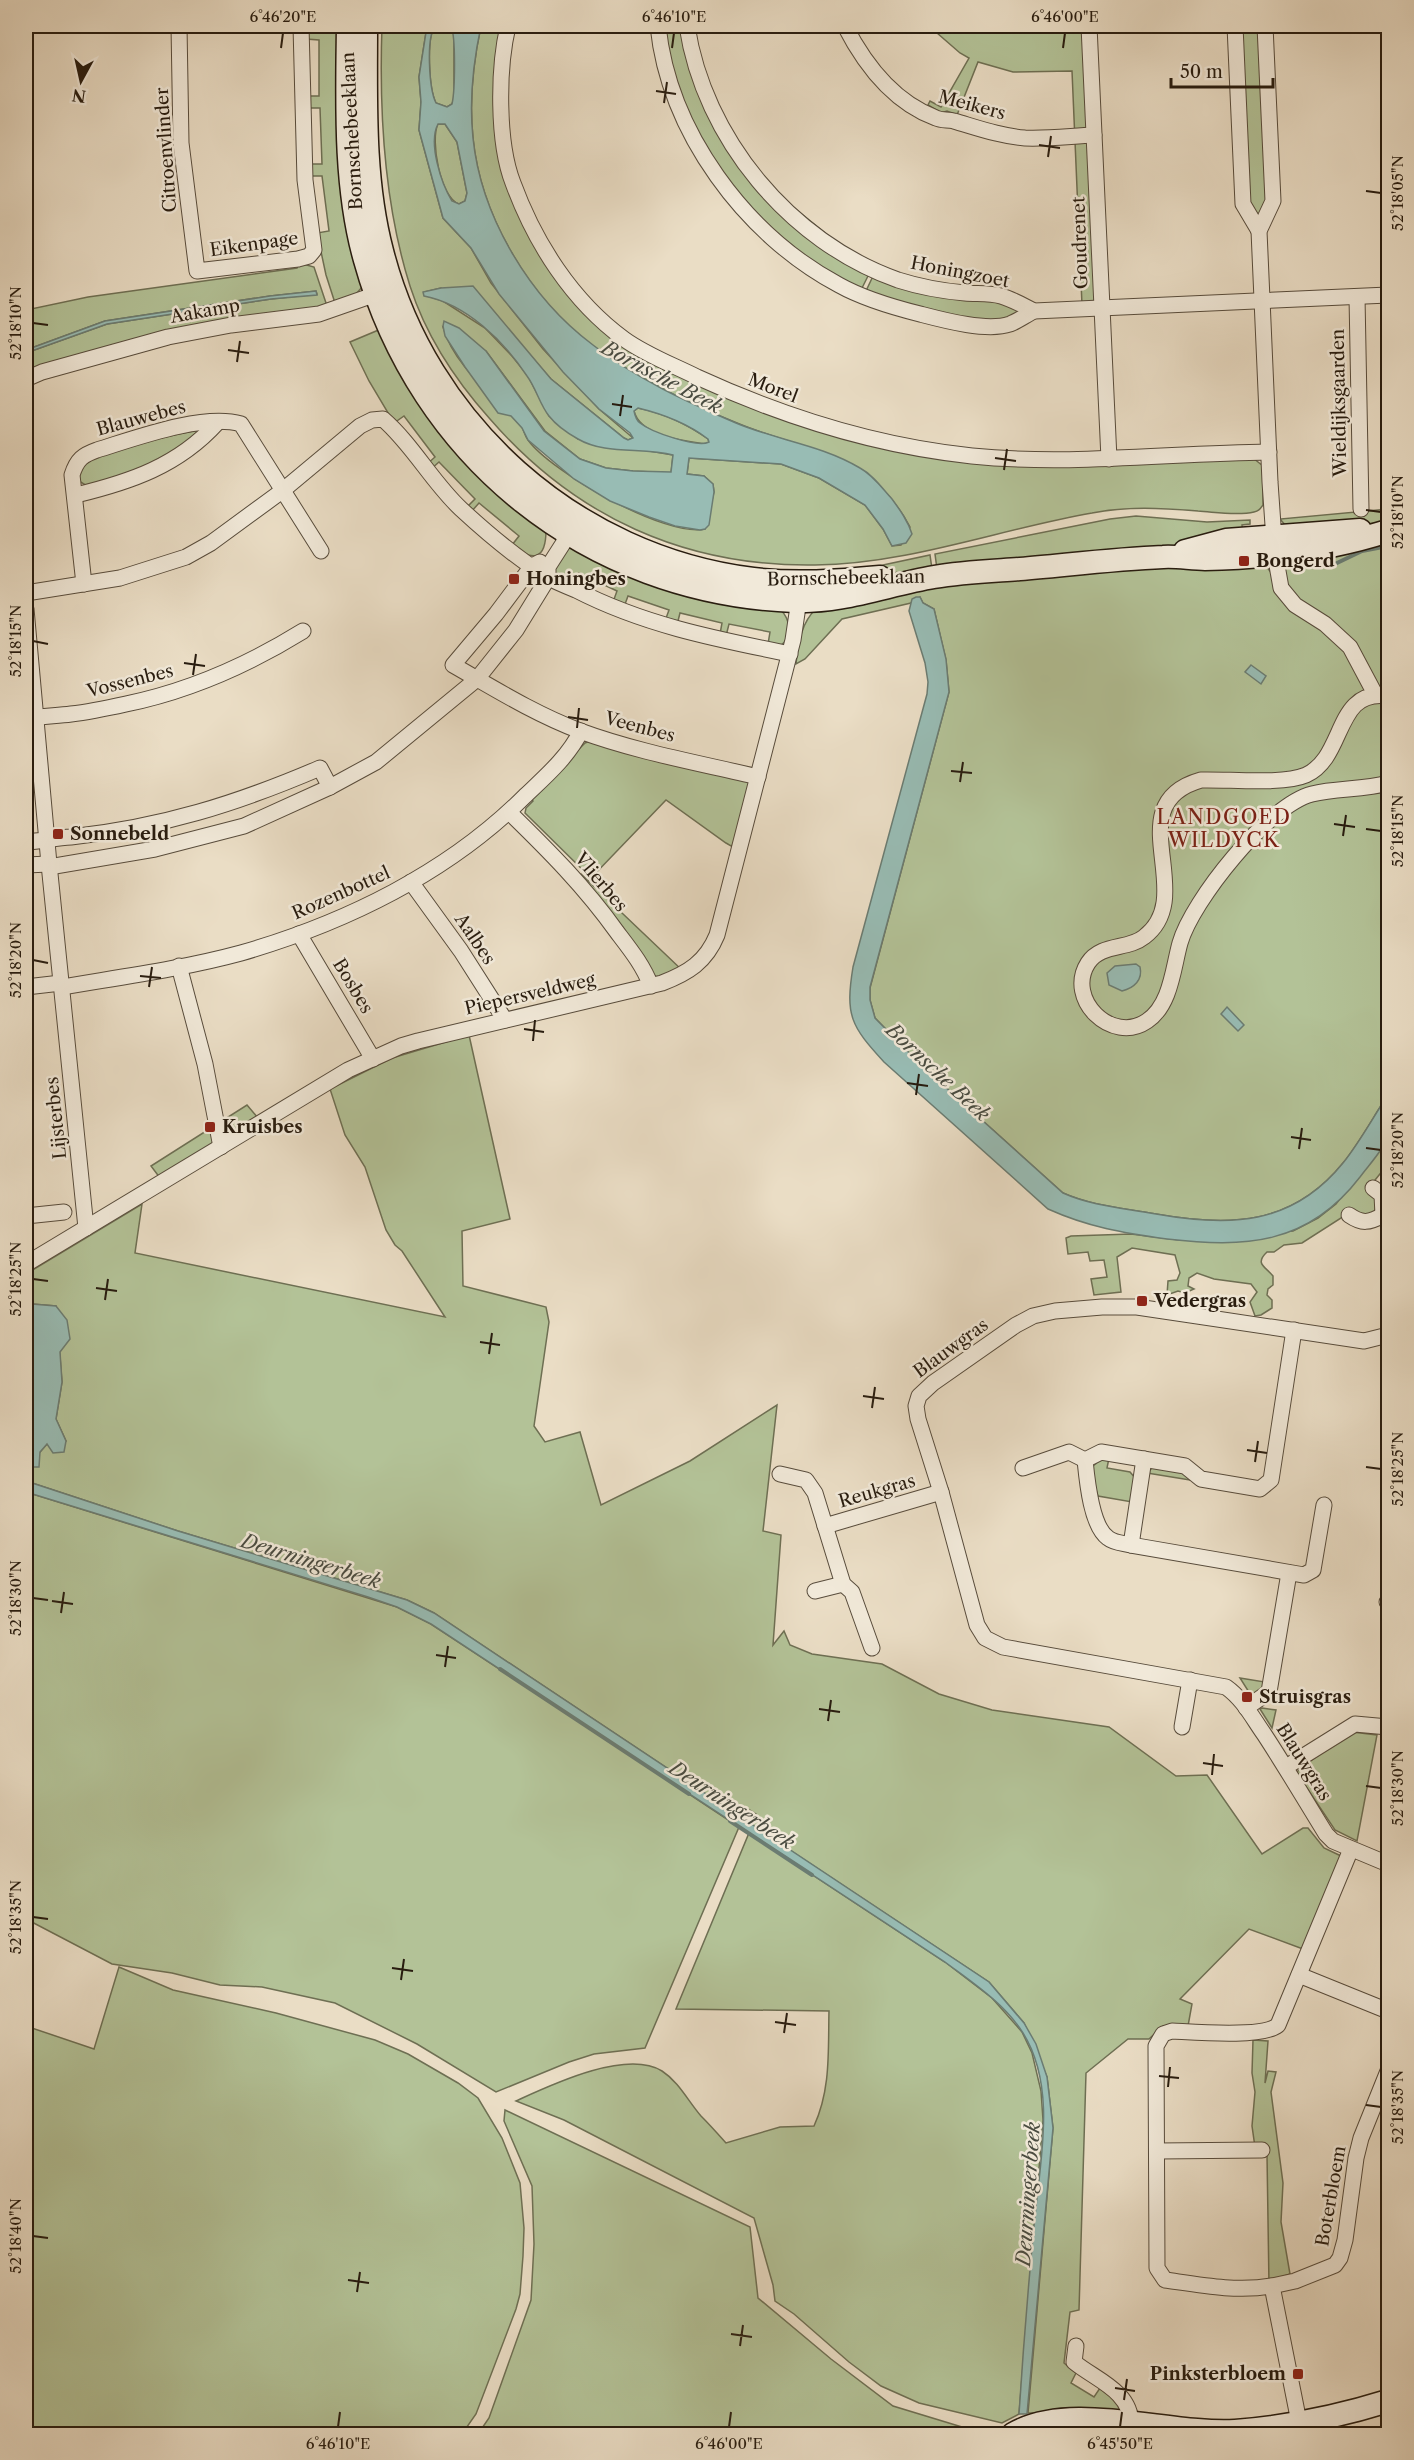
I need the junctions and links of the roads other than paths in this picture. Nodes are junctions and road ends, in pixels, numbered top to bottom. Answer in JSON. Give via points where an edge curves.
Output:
{"nodes":[{"id":1,"x":180,"y":26,"type":"edge"},
{"id":2,"x":301,"y":26,"type":"edge"},
{"id":3,"x":348,"y":26,"type":"edge"},
{"id":4,"x":366,"y":26,"type":"edge"},
{"id":5,"x":508,"y":26,"type":"edge"},
{"id":6,"x":658,"y":26,"type":"edge"},
{"id":7,"x":687,"y":26,"type":"edge"},
{"id":8,"x":845,"y":26,"type":"edge"},
{"id":9,"x":1089,"y":26,"type":"edge"},
{"id":10,"x":1235,"y":26,"type":"edge"},
{"id":11,"x":1265,"y":26,"type":"edge"},
{"id":12,"x":1094,"y":135,"type":"junction"},
{"id":13,"x":1260,"y":231,"type":"junction"},
{"id":14,"x":197,"y":271,"type":"joint"},
{"id":15,"x":384,"y":291,"type":"junction"},
{"id":16,"x":1389,"y":295,"type":"edge"},
{"id":17,"x":1357,"y":297,"type":"junction"},
{"id":18,"x":1263,"y":301,"type":"junction"},
{"id":19,"x":1102,"y":308,"type":"junction"},
{"id":20,"x":1034,"y":311,"type":"junction"},
{"id":21,"x":26,"y":379,"type":"edge"},
{"id":22,"x":217,"y":423,"type":"junction"},
{"id":23,"x":1269,"y":452,"type":"junction"},
{"id":24,"x":1109,"y":459,"type":"junction"},
{"id":25,"x":282,"y":491,"type":"junction"},
{"id":26,"x":76,"y":495,"type":"junction"},
{"id":27,"x":1361,"y":509,"type":"dead end"},
{"id":28,"x":569,"y":523,"type":"junction"},
{"id":29,"x":1389,"y":530,"type":"edge"},
{"id":30,"x":1274,"y":545,"type":"junction"},
{"id":31,"x":321,"y":551,"type":"dead end"},
{"id":32,"x":532,"y":566,"type":"junction"},
{"id":33,"x":549,"y":578,"type":"junction"},
{"id":34,"x":84,"y":584,"type":"junction"},
{"id":35,"x":800,"y":591,"type":"junction"},
{"id":36,"x":26,"y":594,"type":"edge"},
{"id":37,"x":26,"y":609,"type":"edge"},
{"id":38,"x":303,"y":631,"type":"dead end"},
{"id":39,"x":790,"y":654,"type":"junction"},
{"id":40,"x":477,"y":679,"type":"junction"},
{"id":41,"x":1382,"y":695,"type":"edge"},
{"id":42,"x":30,"y":718,"type":"edge"},
{"id":43,"x":581,"y":731,"type":"junction"},
{"id":44,"x":1305,"y":776,"type":"junction"},
{"id":45,"x":758,"y":777,"type":"junction"},
{"id":46,"x":1389,"y":783,"type":"edge"},
{"id":47,"x":330,"y":787,"type":"junction"},
{"id":48,"x":1311,"y":794,"type":"junction"},
{"id":49,"x":509,"y":812,"type":"junction"},
{"id":50,"x":46,"y":839,"type":"junction"},
{"id":51,"x":26,"y":842,"type":"edge"},
{"id":52,"x":49,"y":865,"type":"junction"},
{"id":53,"x":26,"y":866,"type":"edge"},
{"id":54,"x":411,"y":882,"type":"junction"},
{"id":55,"x":1161,"y":921,"type":"junction"},
{"id":56,"x":1184,"y":933,"type":"junction"},
{"id":57,"x":299,"y":934,"type":"junction"},
{"id":58,"x":179,"y":966,"type":"junction"},
{"id":59,"x":61,"y":985,"type":"junction"},
{"id":60,"x":651,"y":986,"type":"junction"},
{"id":61,"x":26,"y":987,"type":"edge"},
{"id":62,"x":505,"y":1020,"type":"junction"},
{"id":63,"x":373,"y":1059,"type":"junction"},
{"id":64,"x":221,"y":1147,"type":"junction"},
{"id":65,"x":1374,"y":1188,"type":"dead end"},
{"id":66,"x":64,"y":1212,"type":"dead end"},
{"id":67,"x":1349,"y":1215,"type":"dead end"},
{"id":68,"x":26,"y":1216,"type":"edge"},
{"id":69,"x":1386,"y":1217,"type":"edge"},
{"id":70,"x":86,"y":1228,"type":"junction"},
{"id":71,"x":26,"y":1264,"type":"edge"},
{"id":72,"x":1294,"y":1330,"type":"junction"},
{"id":73,"x":1389,"y":1335,"type":"edge"},
{"id":74,"x":1144,"y":1459,"type":"junction"},
{"id":75,"x":1085,"y":1460,"type":"junction"},
{"id":76,"x":1023,"y":1468,"type":"dead end"},
{"id":77,"x":780,"y":1474,"type":"dead end"},
{"id":78,"x":941,"y":1492,"type":"junction"},
{"id":79,"x":1324,"y":1505,"type":"dead end"},
{"id":80,"x":825,"y":1527,"type":"junction"},
{"id":81,"x":1131,"y":1545,"type":"junction"},
{"id":82,"x":1289,"y":1573,"type":"junction"},
{"id":83,"x":843,"y":1584,"type":"junction"},
{"id":84,"x":815,"y":1591,"type":"dead end"},
{"id":85,"x":872,"y":1648,"type":"dead end"},
{"id":86,"x":1190,"y":1680,"type":"junction"},
{"id":87,"x":1246,"y":1708,"type":"junction"},
{"id":88,"x":1182,"y":1727,"type":"dead end"},
{"id":89,"x":1389,"y":1727,"type":"edge"},
{"id":90,"x":1286,"y":1767,"type":"junction"},
{"id":91,"x":1351,"y":1849,"type":"junction"},
{"id":92,"x":1389,"y":1864,"type":"edge"},
{"id":93,"x":1299,"y":1975,"type":"junction"},
{"id":94,"x":1389,"y":2011,"type":"edge"},
{"id":95,"x":1389,"y":2072,"type":"edge"},
{"id":96,"x":1262,"y":2150,"type":"dead end"},
{"id":97,"x":1158,"y":2151,"type":"junction"},
{"id":98,"x":1272,"y":2286,"type":"junction"},
{"id":99,"x":1077,"y":2346,"type":"dead end"},
{"id":100,"x":1389,"y":2401,"type":"edge"},
{"id":101,"x":1299,"y":2422,"type":"junction"},
{"id":102,"x":1131,"y":2424,"type":"junction"},
{"id":103,"x":1020,"y":2431,"type":"edge"}],
"edges":[{"from":1,"to":14,"type":"street","name":"Citroenvlinder","via":[[181,143]]},
{"from":2,"to":14,"type":"street","name":"Eikenpage","via":[[304,180],[314,250],[298,259]]},
{"from":3,"to":15,"type":"street","name":"Bornschebeeklaan","via":[[350,165],[362,249]]},
{"from":4,"to":15,"type":"street","name":"Bornschebeeklaan","via":[[369,165]]},
{"from":5,"to":24,"type":"street","name":"Morel","via":[[501,102],[512,181],[536,236],[566,282],[626,340],[732,393],[803,420],[870,438],[972,456]]},
{"from":6,"to":20,"type":"street","name":"Honingzoet","via":[[669,78],[693,138],[727,191],[771,237],[839,285],[892,307],[947,321],[995,327]]},
{"from":7,"to":20,"type":"street","name":"Honingzoet","via":[[700,81],[726,135],[761,183],[815,234],[874,270],[899,280],[940,291],[1002,296]]},
{"from":8,"to":12,"type":"street","name":"Meikers","via":[[882,82],[899,97],[938,119],[1025,138]]},
{"from":9,"to":12,"type":"street","name":"Goudrenet"},
{"from":10,"to":13,"type":"street","via":[[1243,204]]},
{"from":11,"to":13,"type":"street","via":[[1273,201]]},
{"from":12,"to":19,"type":"street","name":"Goudrenet"},
{"from":13,"to":18,"type":"street"},
{"from":15,"to":21,"type":"street","name":"Aakamp","via":[[319,314],[168,337]]},
{"from":15,"to":28,"type":"street","name":"Bornschebeeklaan","via":[[389,329],[426,398],[452,432],[522,502]]},
{"from":16,"to":17,"type":"street","name":"Honingzoet"},
{"from":17,"to":18,"type":"street","name":"Honingzoet"},
{"from":17,"to":27,"type":"street","name":"Wieldijksgaarden"},
{"from":18,"to":19,"type":"street","name":"Honingzoet"},
{"from":18,"to":23,"type":"street"},
{"from":19,"to":20,"type":"street","name":"Honingzoet"},
{"from":19,"to":24,"type":"street","name":"Goudrenet"},
{"from":22,"to":25,"type":"street","name":"Blauwebes","via":[[241,424]]},
{"from":22,"to":26,"type":"street","name":"Blauwebes","via":[[186,451],[155,470],[122,484]]},
{"from":22,"to":26,"type":"street","name":"Blauwebes","via":[[198,423],[150,434],[83,455],[72,475]]},
{"from":23,"to":24,"type":"street","name":"Morel"},
{"from":23,"to":30,"type":"street"},
{"from":25,"to":31,"type":"street"},
{"from":25,"to":32,"type":"street","via":[[360,426],[383,419],[458,507],[502,546]]},
{"from":25,"to":34,"type":"street","via":[[186,557],[120,578]]},
{"from":26,"to":34,"type":"street","name":"Blauwebes"},
{"from":28,"to":32,"type":"street","via":[[540,562]]},
{"from":28,"to":33,"type":"street","via":[[564,542],[548,567]]},
{"from":28,"to":35,"type":"street","name":"Bornschebeeklaan","via":[[620,562],[666,579],[747,597]]},
{"from":29,"to":30,"type":"street","name":"Bornschebeeklaan","via":[[1352,530]]},
{"from":30,"to":35,"type":"street","name":"Bornschebeeklaan","via":[[1226,540],[1167,557],[935,577],[834,599]]},
{"from":30,"to":41,"type":"street","via":[[1281,588],[1295,605],[1325,624],[1350,647]]},
{"from":32,"to":33,"type":"street"},
{"from":32,"to":40,"type":"street","name":"Veenbes","via":[[453,665]]},
{"from":33,"to":39,"type":"street","via":[[624,613],[658,624]]},
{"from":33,"to":40,"type":"street","via":[[516,630]]},
{"from":34,"to":36,"type":"street"},
{"from":35,"to":39,"type":"street","name":"Piepersveldweg"},
{"from":37,"to":42,"type":"street","name":"Lijsterbes"},
{"from":38,"to":42,"type":"street","name":"Vossenbes","via":[[259,658],[173,692],[128,704]]},
{"from":39,"to":45,"type":"street","name":"Piepersveldweg"},
{"from":40,"to":43,"type":"street","name":"Veenbes","via":[[525,707]]},
{"from":40,"to":47,"type":"street","via":[[376,762]]},
{"from":41,"to":44,"type":"street","via":[[1356,703],[1327,757]]},
{"from":42,"to":50,"type":"street","name":"Lijsterbes"},
{"from":43,"to":45,"type":"street","name":"Veenbes"},
{"from":43,"to":49,"type":"street","name":"Rozenbottel","via":[[572,749]]},
{"from":44,"to":48,"type":"street"},
{"from":44,"to":55,"type":"street","via":[[1281,780],[1201,780],[1171,797],[1161,817],[1167,894]]},
{"from":45,"to":60,"type":"street","name":"Piepersveldweg","via":[[713,945],[688,972]]},
{"from":46,"to":48,"type":"street"},
{"from":47,"to":50,"type":"street","via":[[320,768],[256,795],[170,821],[124,831]]},
{"from":47,"to":52,"type":"street","via":[[244,826],[155,849]]},
{"from":48,"to":56,"type":"street","via":[[1276,814],[1255,834],[1213,886]]},
{"from":49,"to":54,"type":"street","name":"Rozenbottel","via":[[481,837]]},
{"from":49,"to":60,"type":"street","name":"Vlierbes","via":[[595,901],[644,968]]},
{"from":50,"to":51,"type":"street"},
{"from":50,"to":52,"type":"street","name":"Lijsterbes"},
{"from":52,"to":53,"type":"street"},
{"from":52,"to":59,"type":"street","name":"Lijsterbes"},
{"from":54,"to":57,"type":"street","name":"Rozenbottel"},
{"from":54,"to":62,"type":"street","name":"Aalbes"},
{"from":55,"to":56,"type":"street"},
{"from":55,"to":56,"type":"street","via":[[1142,939],[1096,954],[1088,963],[1083,974],[1083,996],[1095,1016],[1104,1022],[1126,1027],[1145,1023],[1153,1016],[1168,989]]},
{"from":57,"to":58,"type":"street","name":"Rozenbottel","via":[[240,953]]},
{"from":57,"to":63,"type":"street","name":"Bosbes"},
{"from":58,"to":59,"type":"street","name":"Rozenbottel"},
{"from":58,"to":64,"type":"street","via":[[206,1064]]},
{"from":59,"to":61,"type":"street","name":"Rozenbottel"},
{"from":59,"to":70,"type":"street","name":"Lijsterbes"},
{"from":60,"to":62,"type":"street","name":"Piepersveldweg"},
{"from":62,"to":63,"type":"street","name":"Piepersveldweg","via":[[409,1043]]},
{"from":63,"to":64,"type":"street","name":"Piepersveldweg","via":[[338,1075]]},
{"from":64,"to":70,"type":"street","name":"Piepersveldweg"},
{"from":65,"to":69,"type":"street","via":[[1382,1195]]},
{"from":66,"to":68,"type":"street"},
{"from":67,"to":69,"type":"street","via":[[1360,1222]]},
{"from":70,"to":71,"type":"street","name":"Piepersveldweg"},
{"from":72,"to":73,"type":"street","name":"Blauwgras","via":[[1364,1341]]},
{"from":72,"to":74,"type":"street","via":[[1270,1482],[1260,1489],[1212,1481],[1196,1476],[1185,1466]]},
{"from":72,"to":78,"type":"street","name":"Blauwgras","via":[[1137,1307],[1067,1310],[1033,1316],[919,1396],[918,1419]]},
{"from":74,"to":75,"type":"street","via":[[1101,1452]]},
{"from":74,"to":81,"type":"street"},
{"from":75,"to":76,"type":"street","via":[[1069,1452]]},
{"from":75,"to":81,"type":"street","via":[[1096,1519],[1105,1537]]},
{"from":77,"to":80,"type":"street","name":"Reukgras","via":[[806,1480],[815,1493]]},
{"from":78,"to":80,"type":"street","name":"Reukgras"},
{"from":78,"to":86,"type":"street","name":"Blauwgras","via":[[977,1625],[985,1638],[1003,1647]]},
{"from":79,"to":82,"type":"street","via":[[1313,1570],[1304,1575]]},
{"from":80,"to":83,"type":"street","name":"Reukgras"},
{"from":81,"to":82,"type":"street"},
{"from":82,"to":87,"type":"street","via":[[1269,1692]]},
{"from":83,"to":84,"type":"street"},
{"from":83,"to":85,"type":"street","name":"Reukgras","via":[[852,1592]]},
{"from":86,"to":87,"type":"street","name":"Blauwgras","via":[[1226,1687]]},
{"from":86,"to":88,"type":"street"},
{"from":87,"to":90,"type":"street","name":"Blauwgras"},
{"from":89,"to":90,"type":"street","via":[[1355,1724]]},
{"from":90,"to":91,"type":"street","name":"Blauwgras","via":[[1326,1834]]},
{"from":91,"to":92,"type":"street","name":"Blauwgras"},
{"from":91,"to":93,"type":"street"},
{"from":93,"to":94,"type":"street"},
{"from":93,"to":97,"type":"street","via":[[1272,2031],[1163,2034],[1156,2046]]},
{"from":95,"to":98,"type":"street","name":"Boterbloem","via":[[1361,2138],[1340,2258],[1335,2265]]},
{"from":96,"to":97,"type":"street"},
{"from":97,"to":98,"type":"street","via":[[1156,2268],[1160,2275],[1165,2280],[1217,2288]]},
{"from":98,"to":101,"type":"street"},
{"from":99,"to":102,"type":"street","via":[[1074,2362],[1122,2396],[1131,2413]]},
{"from":100,"to":101,"type":"street"},
{"from":101,"to":102,"type":"street","via":[[1234,2431]]},
{"from":102,"to":103,"type":"street","via":[[1054,2420]]}]}
